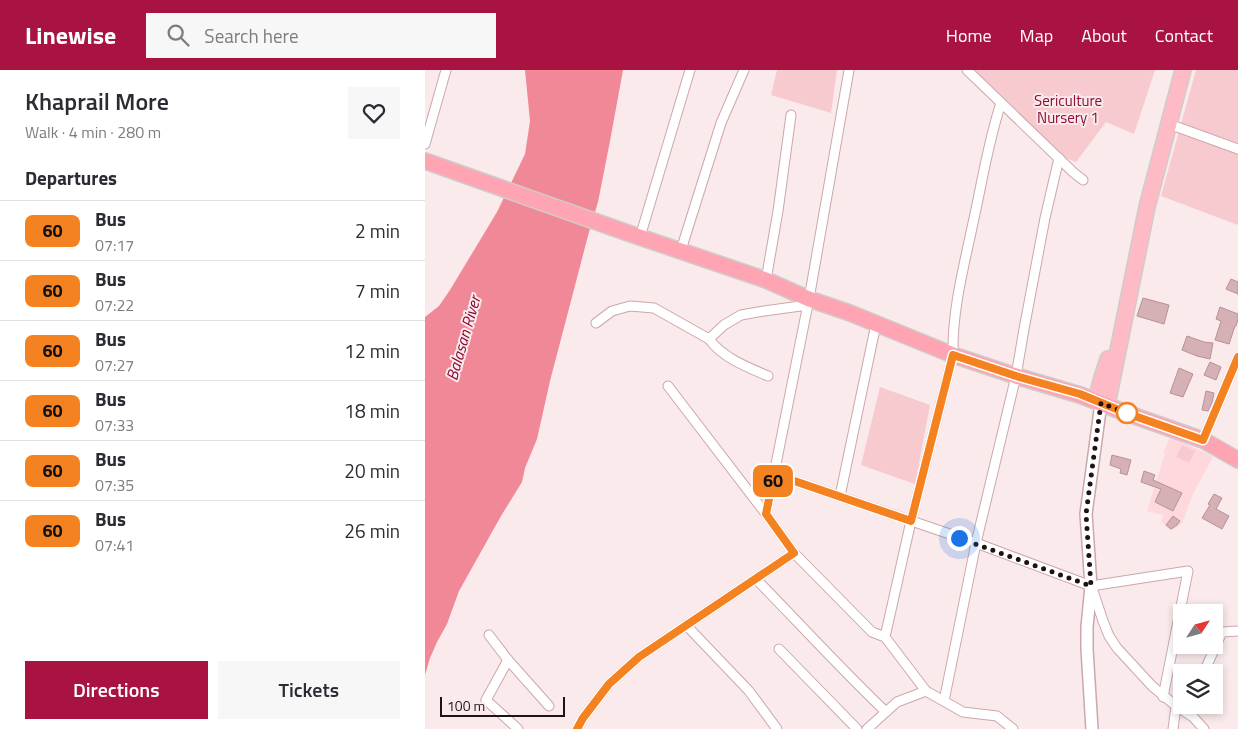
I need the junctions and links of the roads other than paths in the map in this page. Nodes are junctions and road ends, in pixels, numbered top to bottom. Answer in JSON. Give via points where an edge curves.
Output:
{"nodes":[{"id":1,"x":446,"y":70,"type":"edge"},
{"id":2,"x":690,"y":70,"type":"edge"},
{"id":3,"x":744,"y":70,"type":"edge"},
{"id":4,"x":849,"y":70,"type":"edge"},
{"id":5,"x":967,"y":70,"type":"edge"},
{"id":6,"x":1183,"y":70,"type":"edge"},
{"id":7,"x":1001,"y":104,"type":"junction"},
{"id":8,"x":791,"y":115,"type":"dead end"},
{"id":9,"x":1169,"y":124,"type":"junction"},
{"id":10,"x":425,"y":144,"type":"edge"},
{"id":11,"x":1238,"y":149,"type":"edge"},
{"id":12,"x":1059,"y":158,"type":"junction"},
{"id":13,"x":425,"y":160,"type":"edge"},
{"id":14,"x":1083,"y":180,"type":"dead end"},
{"id":15,"x":634,"y":235,"type":"junction"},
{"id":16,"x":681,"y":250,"type":"junction"},
{"id":17,"x":766,"y":280,"type":"junction"},
{"id":18,"x":1130,"y":295,"type":"junction"},
{"id":19,"x":809,"y":302,"type":"junction"},
{"id":20,"x":596,"y":323,"type":"dead end"},
{"id":21,"x":876,"y":324,"type":"junction"},
{"id":22,"x":709,"y":339,"type":"junction"},
{"id":23,"x":953,"y":355,"type":"junction"},
{"id":24,"x":1238,"y":357,"type":"edge"},
{"id":25,"x":768,"y":376,"type":"dead end"},
{"id":26,"x":1016,"y":376,"type":"junction"},
{"id":27,"x":1101,"y":381,"type":"junction"},
{"id":28,"x":668,"y":386,"type":"dead end"},
{"id":29,"x":1080,"y":394,"type":"junction"},
{"id":30,"x":1102,"y":403,"type":"junction"},
{"id":31,"x":1171,"y":429,"type":"junction"},
{"id":32,"x":1203,"y":440,"type":"junction"},
{"id":33,"x":1238,"y":460,"type":"edge"},
{"id":34,"x":1238,"y":469,"type":"edge"},
{"id":35,"x":774,"y":474,"type":"junction"},
{"id":36,"x":840,"y":496,"type":"junction"},
{"id":37,"x":766,"y":514,"type":"junction"},
{"id":38,"x":911,"y":521,"type":"junction"},
{"id":39,"x":976,"y":543,"type":"junction"},
{"id":40,"x":794,"y":553,"type":"junction"},
{"id":41,"x":756,"y":579,"type":"junction"},
{"id":42,"x":1091,"y":586,"type":"junction"},
{"id":43,"x":686,"y":624,"type":"junction"},
{"id":44,"x":1238,"y":632,"type":"edge"},
{"id":45,"x":489,"y":635,"type":"dead end"},
{"id":46,"x":885,"y":637,"type":"junction"},
{"id":47,"x":779,"y":649,"type":"dead end"},
{"id":48,"x":509,"y":660,"type":"junction"},
{"id":49,"x":1207,"y":664,"type":"edge"},
{"id":50,"x":926,"y":691,"type":"junction"},
{"id":51,"x":1163,"y":697,"type":"junction"},
{"id":52,"x":944,"y":702,"type":"junction"},
{"id":53,"x":1173,"y":702,"type":"edge"},
{"id":54,"x":549,"y":706,"type":"dead end"},
{"id":55,"x":886,"y":712,"type":"junction"},
{"id":56,"x":1180,"y":714,"type":"edge"},
{"id":57,"x":1190,"y":714,"type":"edge"},
{"id":58,"x":517,"y":729,"type":"edge"},
{"id":59,"x":577,"y":729,"type":"edge"},
{"id":60,"x":777,"y":729,"type":"edge"},
{"id":61,"x":857,"y":729,"type":"edge"},
{"id":62,"x":867,"y":729,"type":"edge"},
{"id":63,"x":1013,"y":729,"type":"edge"},
{"id":64,"x":1092,"y":729,"type":"edge"},
{"id":65,"x":1173,"y":729,"type":"edge"},
{"id":66,"x":1204,"y":729,"type":"edge"}],
"edges":[{"from":1,"to":10,"type":"street"},
{"from":2,"to":15,"type":"street"},
{"from":3,"to":16,"type":"street","via":[[721,123]]},
{"from":4,"to":19,"type":"street"},
{"from":5,"to":7,"type":"street"},
{"from":6,"to":9,"type":"main road"},
{"from":7,"to":12,"type":"street"},
{"from":7,"to":23,"type":"street","via":[[959,294]]},
{"from":8,"to":17,"type":"street"},
{"from":9,"to":11,"type":"street"},
{"from":9,"to":18,"type":"main road","via":[[1147,207]]},
{"from":12,"to":14,"type":"street"},
{"from":12,"to":26,"type":"street"},
{"from":13,"to":15,"type":"highway"},
{"from":15,"to":16,"type":"highway"},
{"from":16,"to":17,"type":"highway"},
{"from":17,"to":19,"type":"highway"},
{"from":18,"to":27,"type":"main road"},
{"from":18,"to":30,"type":"main road"},
{"from":19,"to":21,"type":"highway"},
{"from":19,"to":22,"type":"street","via":[[741,315]]},
{"from":19,"to":35,"type":"street"},
{"from":20,"to":22,"type":"street","via":[[630,306],[654,308]]},
{"from":21,"to":23,"type":"highway"},
{"from":21,"to":36,"type":"street"},
{"from":22,"to":25,"type":"street","via":[[733,360]]},
{"from":23,"to":26,"type":"highway"},
{"from":23,"to":38,"type":"street"},
{"from":24,"to":32,"type":"street"},
{"from":26,"to":29,"type":"highway"},
{"from":26,"to":39,"type":"street"},
{"from":27,"to":29,"type":"main road","via":[[1090,391]]},
{"from":27,"to":30,"type":"main road"},
{"from":28,"to":37,"type":"street"},
{"from":29,"to":30,"type":"highway"},
{"from":30,"to":31,"type":"highway"},
{"from":30,"to":42,"type":"street","via":[[1086,514]]},
{"from":31,"to":32,"type":"highway"},
{"from":31,"to":34,"type":"highway"},
{"from":32,"to":33,"type":"highway"},
{"from":35,"to":36,"type":"street"},
{"from":35,"to":37,"type":"street"},
{"from":36,"to":38,"type":"street"},
{"from":37,"to":40,"type":"street"},
{"from":38,"to":39,"type":"street"},
{"from":38,"to":46,"type":"street"},
{"from":39,"to":42,"type":"street"},
{"from":39,"to":52,"type":"street"},
{"from":40,"to":41,"type":"street"},
{"from":40,"to":46,"type":"street","via":[[872,632]]},
{"from":41,"to":43,"type":"street"},
{"from":41,"to":55,"type":"street"},
{"from":42,"to":51,"type":"street","via":[[1109,636]]},
{"from":42,"to":51,"type":"street","via":[[1188,571]]},
{"from":42,"to":64,"type":"street","via":[[1087,635]]},
{"from":43,"to":59,"type":"street","via":[[639,657],[609,684]]},
{"from":43,"to":60,"type":"street","via":[[749,691]]},
{"from":44,"to":49,"type":"street","via":[[1221,632]]},
{"from":45,"to":48,"type":"street"},
{"from":46,"to":50,"type":"street"},
{"from":47,"to":61,"type":"street"},
{"from":48,"to":54,"type":"street"},
{"from":48,"to":58,"type":"street","via":[[486,700]]},
{"from":50,"to":52,"type":"street"},
{"from":50,"to":55,"type":"street","via":[[897,702]]},
{"from":51,"to":53,"type":"street"},
{"from":52,"to":63,"type":"street","via":[[963,712],[997,716]]},
{"from":55,"to":62,"type":"street"},
{"from":56,"to":65,"type":"street"},
{"from":57,"to":66,"type":"street"}]}
